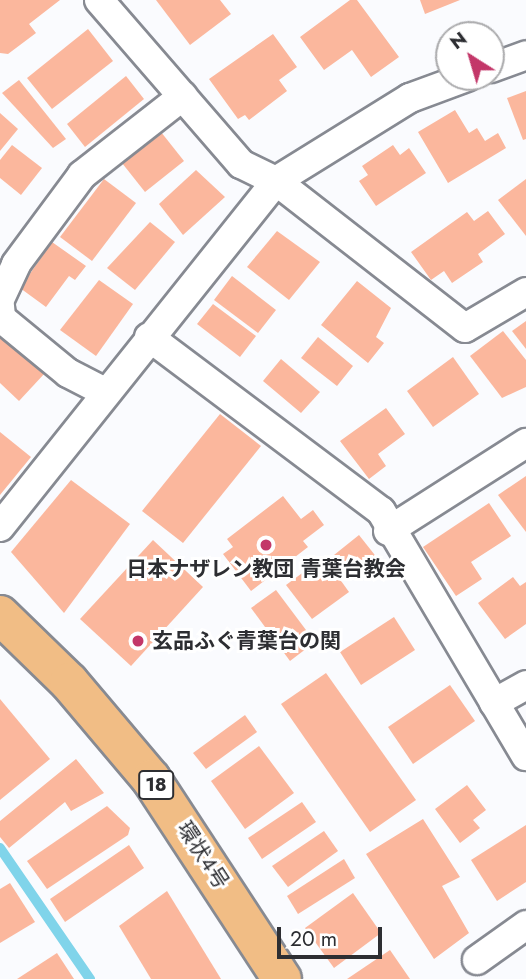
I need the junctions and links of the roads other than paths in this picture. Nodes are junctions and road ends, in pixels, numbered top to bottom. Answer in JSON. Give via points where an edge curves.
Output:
{"nodes":[{"id":1,"x":99,"y":0,"type":"edge"},
{"id":2,"x":526,"y":55,"type":"edge"},
{"id":3,"x":505,"y":63,"type":"edge"},
{"id":4,"x":435,"y":89,"type":"edge"},
{"id":5,"x":183,"y":96,"type":"junction"},
{"id":6,"x":276,"y":181,"type":"junction"},
{"id":7,"x":526,"y":292,"type":"edge"},
{"id":8,"x":0,"y":299,"type":"edge"},
{"id":9,"x":0,"y":306,"type":"edge"},
{"id":10,"x":149,"y":337,"type":"junction"},
{"id":11,"x":105,"y":392,"type":"junction"},
{"id":12,"x":526,"y":443,"type":"edge"},
{"id":13,"x":0,"y":527,"type":"edge"},
{"id":14,"x":388,"y":531,"type":"junction"},
{"id":15,"x":0,"y":615,"type":"edge"},
{"id":16,"x":526,"y":685,"type":"edge"},
{"id":17,"x":494,"y":703,"type":"junction"},
{"id":18,"x":526,"y":756,"type":"edge"},
{"id":19,"x":526,"y":925,"type":"edge"},
{"id":20,"x":477,"y":960,"type":"dead end"},
{"id":21,"x":282,"y":979,"type":"edge"}],
"edges":[{"from":1,"to":5,"type":"street"},
{"from":2,"to":3,"type":"street"},
{"from":4,"to":6,"type":"street","via":[[410,98]]},
{"from":5,"to":6,"type":"street","via":[[241,164]]},
{"from":5,"to":8,"type":"street","via":[[82,175],[16,264]]},
{"from":6,"to":7,"type":"street","via":[[465,328]]},
{"from":6,"to":10,"type":"street"},
{"from":9,"to":11,"type":"street","via":[[1,318],[10,326],[68,373]]},
{"from":10,"to":11,"type":"street"},
{"from":10,"to":14,"type":"street","via":[[381,511]]},
{"from":11,"to":13,"type":"street"},
{"from":12,"to":14,"type":"street"},
{"from":14,"to":17,"type":"street"},
{"from":15,"to":21,"type":"main road","name":"環状4号","number":"18","via":[[69,682],[151,779]]},
{"from":16,"to":17,"type":"street"},
{"from":17,"to":18,"type":"street"},
{"from":19,"to":20,"type":"street"}]}
